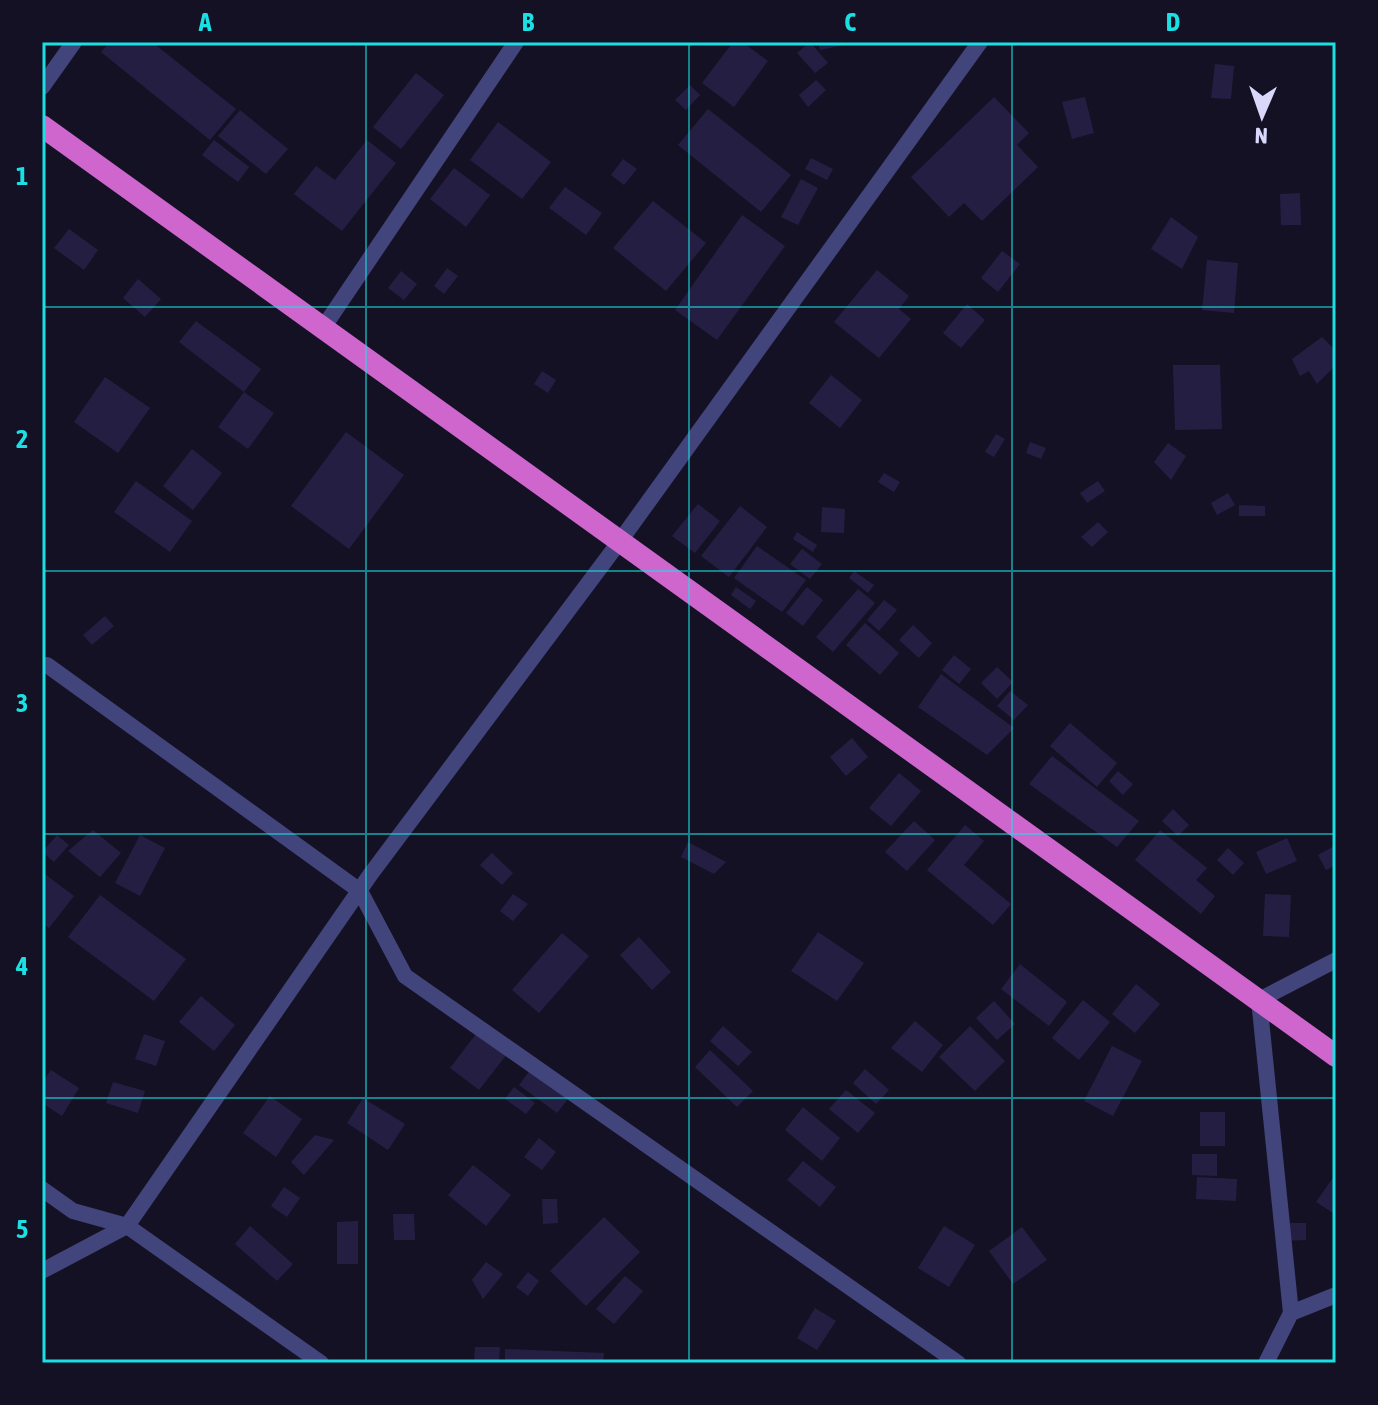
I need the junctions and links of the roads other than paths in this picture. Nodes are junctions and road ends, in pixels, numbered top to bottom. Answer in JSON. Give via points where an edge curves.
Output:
{"nodes":[{"id":1,"x":74,"y":42,"type":"edge"},
{"id":2,"x":516,"y":42,"type":"edge"},
{"id":3,"x":980,"y":42,"type":"edge"},
{"id":4,"x":42,"y":87,"type":"edge"},
{"id":5,"x":42,"y":126,"type":"edge"},
{"id":6,"x":323,"y":328,"type":"junction"},
{"id":7,"x":620,"y":541,"type":"junction"},
{"id":8,"x":47,"y":665,"type":"dead end"},
{"id":9,"x":360,"y":891,"type":"junction"},
{"id":10,"x":1336,"y":960,"type":"edge"},
{"id":11,"x":1259,"y":1000,"type":"junction"},
{"id":12,"x":1336,"y":1056,"type":"edge"},
{"id":13,"x":42,"y":1189,"type":"edge"},
{"id":14,"x":127,"y":1226,"type":"junction"},
{"id":15,"x":42,"y":1271,"type":"edge"},
{"id":16,"x":1336,"y":1295,"type":"edge"},
{"id":17,"x":1291,"y":1313,"type":"junction"},
{"id":18,"x":321,"y":1363,"type":"edge"},
{"id":19,"x":958,"y":1363,"type":"edge"},
{"id":20,"x":1266,"y":1363,"type":"edge"}],
"edges":[{"from":1,"to":4,"type":"street"},
{"from":2,"to":6,"type":"street"},
{"from":3,"to":7,"type":"street"},
{"from":5,"to":6,"type":"highway"},
{"from":6,"to":7,"type":"highway"},
{"from":7,"to":9,"type":"street"},
{"from":7,"to":11,"type":"highway"},
{"from":8,"to":9,"type":"street"},
{"from":9,"to":14,"type":"street"},
{"from":9,"to":19,"type":"street","via":[[405,976]]},
{"from":10,"to":11,"type":"street"},
{"from":11,"to":12,"type":"highway"},
{"from":11,"to":17,"type":"street"},
{"from":13,"to":14,"type":"street","via":[[73,1211]]},
{"from":14,"to":15,"type":"street"},
{"from":14,"to":18,"type":"street"},
{"from":16,"to":17,"type":"street"},
{"from":17,"to":20,"type":"street"}]}
